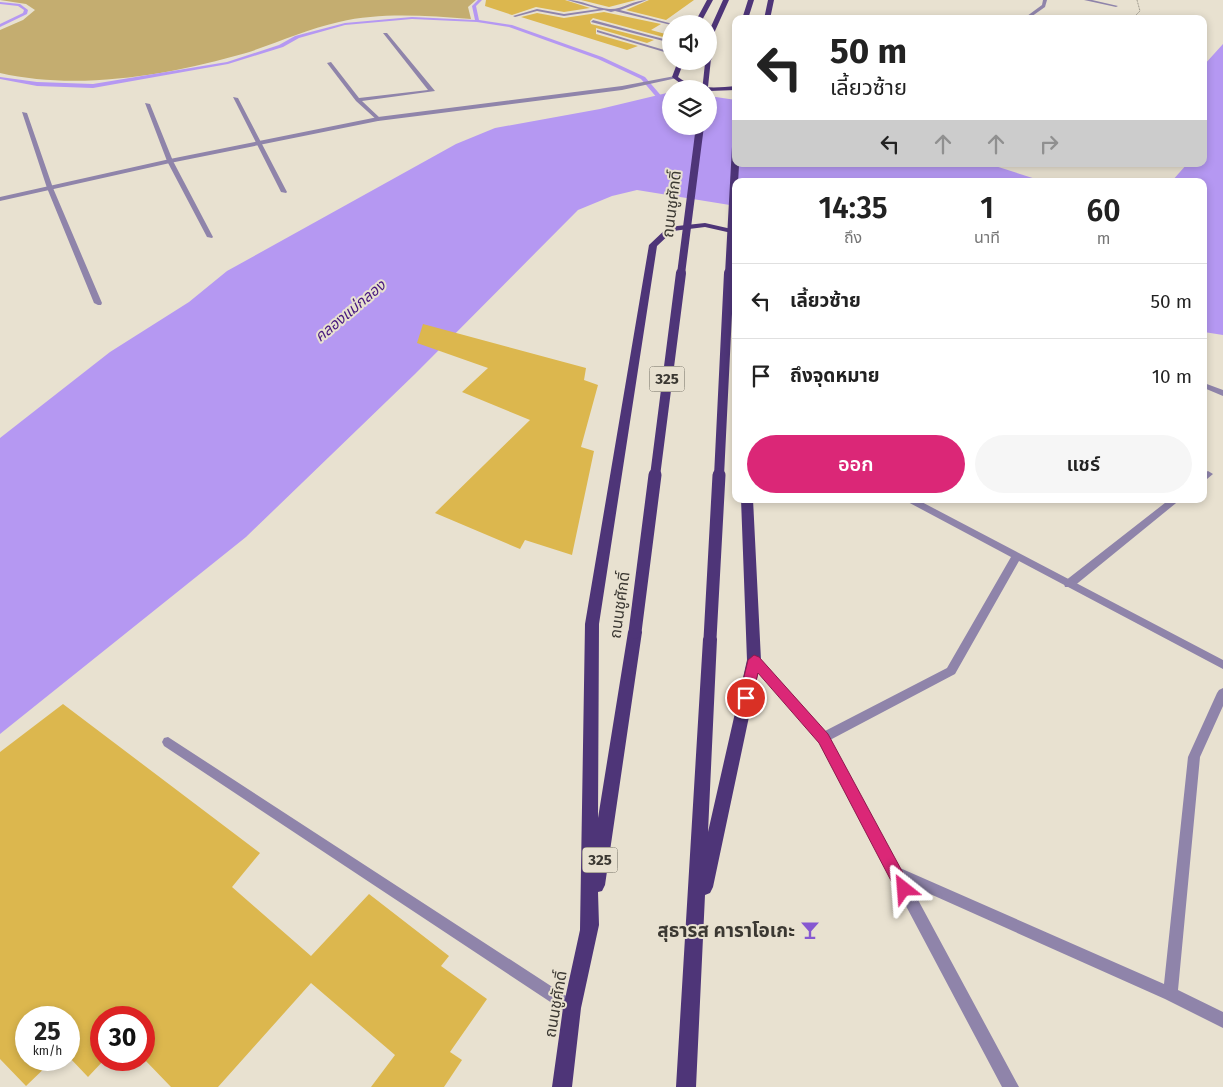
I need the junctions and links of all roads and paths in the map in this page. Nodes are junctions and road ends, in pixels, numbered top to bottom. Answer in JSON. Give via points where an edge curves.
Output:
{"nodes":[{"id":1,"x":569,"y":0,"type":"edge"},
{"id":2,"x":645,"y":0,"type":"edge"},
{"id":3,"x":710,"y":0,"type":"edge"},
{"id":4,"x":726,"y":0,"type":"edge"},
{"id":5,"x":751,"y":0,"type":"edge"},
{"id":6,"x":771,"y":0,"type":"edge"},
{"id":7,"x":1045,"y":0,"type":"edge"},
{"id":8,"x":1086,"y":0,"type":"edge"},
{"id":9,"x":1137,"y":0,"type":"edge"},
{"id":10,"x":1116,"y":6,"type":"dead end"},
{"id":11,"x":602,"y":10,"type":"junction"},
{"id":12,"x":615,"y":10,"type":"junction"},
{"id":13,"x":702,"y":15,"type":"edge"},
{"id":14,"x":746,"y":15,"type":"edge"},
{"id":15,"x":767,"y":15,"type":"edge"},
{"id":16,"x":1031,"y":15,"type":"edge"},
{"id":17,"x":1136,"y":15,"type":"edge"},
{"id":18,"x":515,"y":16,"type":"dead end"},
{"id":19,"x":717,"y":20,"type":"edge"},
{"id":20,"x":593,"y":21,"type":"dead end"},
{"id":21,"x":662,"y":22,"type":"edge"},
{"id":22,"x":599,"y":31,"type":"dead end"},
{"id":23,"x":385,"y":34,"type":"dead end"},
{"id":24,"x":662,"y":40,"type":"edge"},
{"id":25,"x":662,"y":50,"type":"edge"},
{"id":26,"x":329,"y":63,"type":"dead end"},
{"id":27,"x":678,"y":70,"type":"edge"},
{"id":28,"x":675,"y":77,"type":"junction"},
{"id":29,"x":732,"y":89,"type":"edge"},
{"id":30,"x":235,"y":98,"type":"dead end"},
{"id":31,"x":358,"y":100,"type":"junction"},
{"id":32,"x":147,"y":104,"type":"dead end"},
{"id":33,"x":24,"y":113,"type":"dead end"},
{"id":34,"x":378,"y":119,"type":"junction"},
{"id":35,"x":699,"y":135,"type":"edge"},
{"id":36,"x":258,"y":143,"type":"junction"},
{"id":37,"x":170,"y":161,"type":"junction"},
{"id":38,"x":50,"y":188,"type":"junction"},
{"id":39,"x":284,"y":192,"type":"dead end"},
{"id":40,"x":0,"y":198,"type":"edge"},
{"id":41,"x":732,"y":223,"type":"edge"},
{"id":42,"x":732,"y":231,"type":"edge"},
{"id":43,"x":210,"y":237,"type":"dead end"},
{"id":44,"x":98,"y":303,"type":"dead end"},
{"id":45,"x":1207,"y":386,"type":"edge"},
{"id":46,"x":1223,"y":393,"type":"edge"},
{"id":47,"x":747,"y":503,"type":"edge"},
{"id":48,"x":916,"y":503,"type":"edge"},
{"id":49,"x":1171,"y":503,"type":"edge"},
{"id":50,"x":1016,"y":557,"type":"junction"},
{"id":51,"x":1069,"y":584,"type":"junction"},
{"id":52,"x":754,"y":660,"type":"junction"},
{"id":53,"x":1223,"y":664,"type":"edge"},
{"id":54,"x":1223,"y":693,"type":"edge"},
{"id":55,"x":823,"y":738,"type":"junction"},
{"id":56,"x":168,"y":742,"type":"dead end"},
{"id":57,"x":895,"y":872,"type":"junction"},
{"id":58,"x":696,"y":922,"type":"junction"},
{"id":59,"x":589,"y":931,"type":"junction"},
{"id":60,"x":1170,"y":994,"type":"junction"},
{"id":61,"x":572,"y":1008,"type":"junction"},
{"id":62,"x":1223,"y":1020,"type":"edge"},
{"id":63,"x":562,"y":1087,"type":"edge"},
{"id":64,"x":686,"y":1087,"type":"edge"},
{"id":65,"x":1011,"y":1087,"type":"edge"}],
"edges":[{"from":1,"to":11,"type":"street"},
{"from":2,"to":12,"type":"street"},
{"from":3,"to":13,"type":"main road"},
{"from":4,"to":19,"type":"main road"},
{"from":5,"to":14,"type":"main road"},
{"from":6,"to":15,"type":"main road"},
{"from":7,"to":16,"type":"street","via":[[1044,6]]},
{"from":8,"to":10,"type":"street"},
{"from":9,"to":17,"type":"path","via":[[1140,11]]},
{"from":11,"to":12,"type":"street"},
{"from":11,"to":18,"type":"street","via":[[564,15],[537,10]]},
{"from":12,"to":21,"type":"street"},
{"from":20,"to":24,"type":"street"},
{"from":22,"to":25,"type":"street"},
{"from":23,"to":31,"type":"street","via":[[432,91]]},
{"from":26,"to":31,"type":"street"},
{"from":27,"to":28,"type":"main road"},
{"from":28,"to":29,"type":"main road","via":[[680,83],[696,87]]},
{"from":28,"to":34,"type":"street","via":[[622,88]]},
{"from":30,"to":36,"type":"street"},
{"from":31,"to":34,"type":"street"},
{"from":32,"to":37,"type":"street"},
{"from":33,"to":38,"type":"street"},
{"from":34,"to":36,"type":"street"},
{"from":35,"to":59,"type":"main road","name":"ถนนชูศักดิ์","number":"325","bridge":true,"via":[[635,632]]},
{"from":36,"to":37,"type":"street"},
{"from":36,"to":39,"type":"street"},
{"from":37,"to":38,"type":"street"},
{"from":37,"to":43,"type":"street"},
{"from":38,"to":40,"type":"street"},
{"from":38,"to":44,"type":"street"},
{"from":41,"to":58,"type":"main road","bridge":true},
{"from":42,"to":59,"type":"main road","via":[[705,225],[671,229],[653,245],[592,624]]},
{"from":45,"to":46,"type":"street"},
{"from":47,"to":52,"type":"main road"},
{"from":48,"to":50,"type":"street"},
{"from":49,"to":51,"type":"street"},
{"from":50,"to":51,"type":"street"},
{"from":50,"to":55,"type":"street","via":[[951,671]]},
{"from":51,"to":53,"type":"street"},
{"from":52,"to":55,"type":"street"},
{"from":52,"to":58,"type":"main road"},
{"from":54,"to":60,"type":"street","via":[[1194,757]]},
{"from":55,"to":57,"type":"street"},
{"from":56,"to":61,"type":"street"},
{"from":57,"to":60,"type":"street"},
{"from":57,"to":65,"type":"street"},
{"from":58,"to":64,"type":"main road"},
{"from":59,"to":61,"type":"main road","name":"ถนนชูศักดิ์","number":"325"},
{"from":60,"to":62,"type":"street"},
{"from":61,"to":63,"type":"main road","name":"ถนนชูศักดิ์","number":"325"}]}
